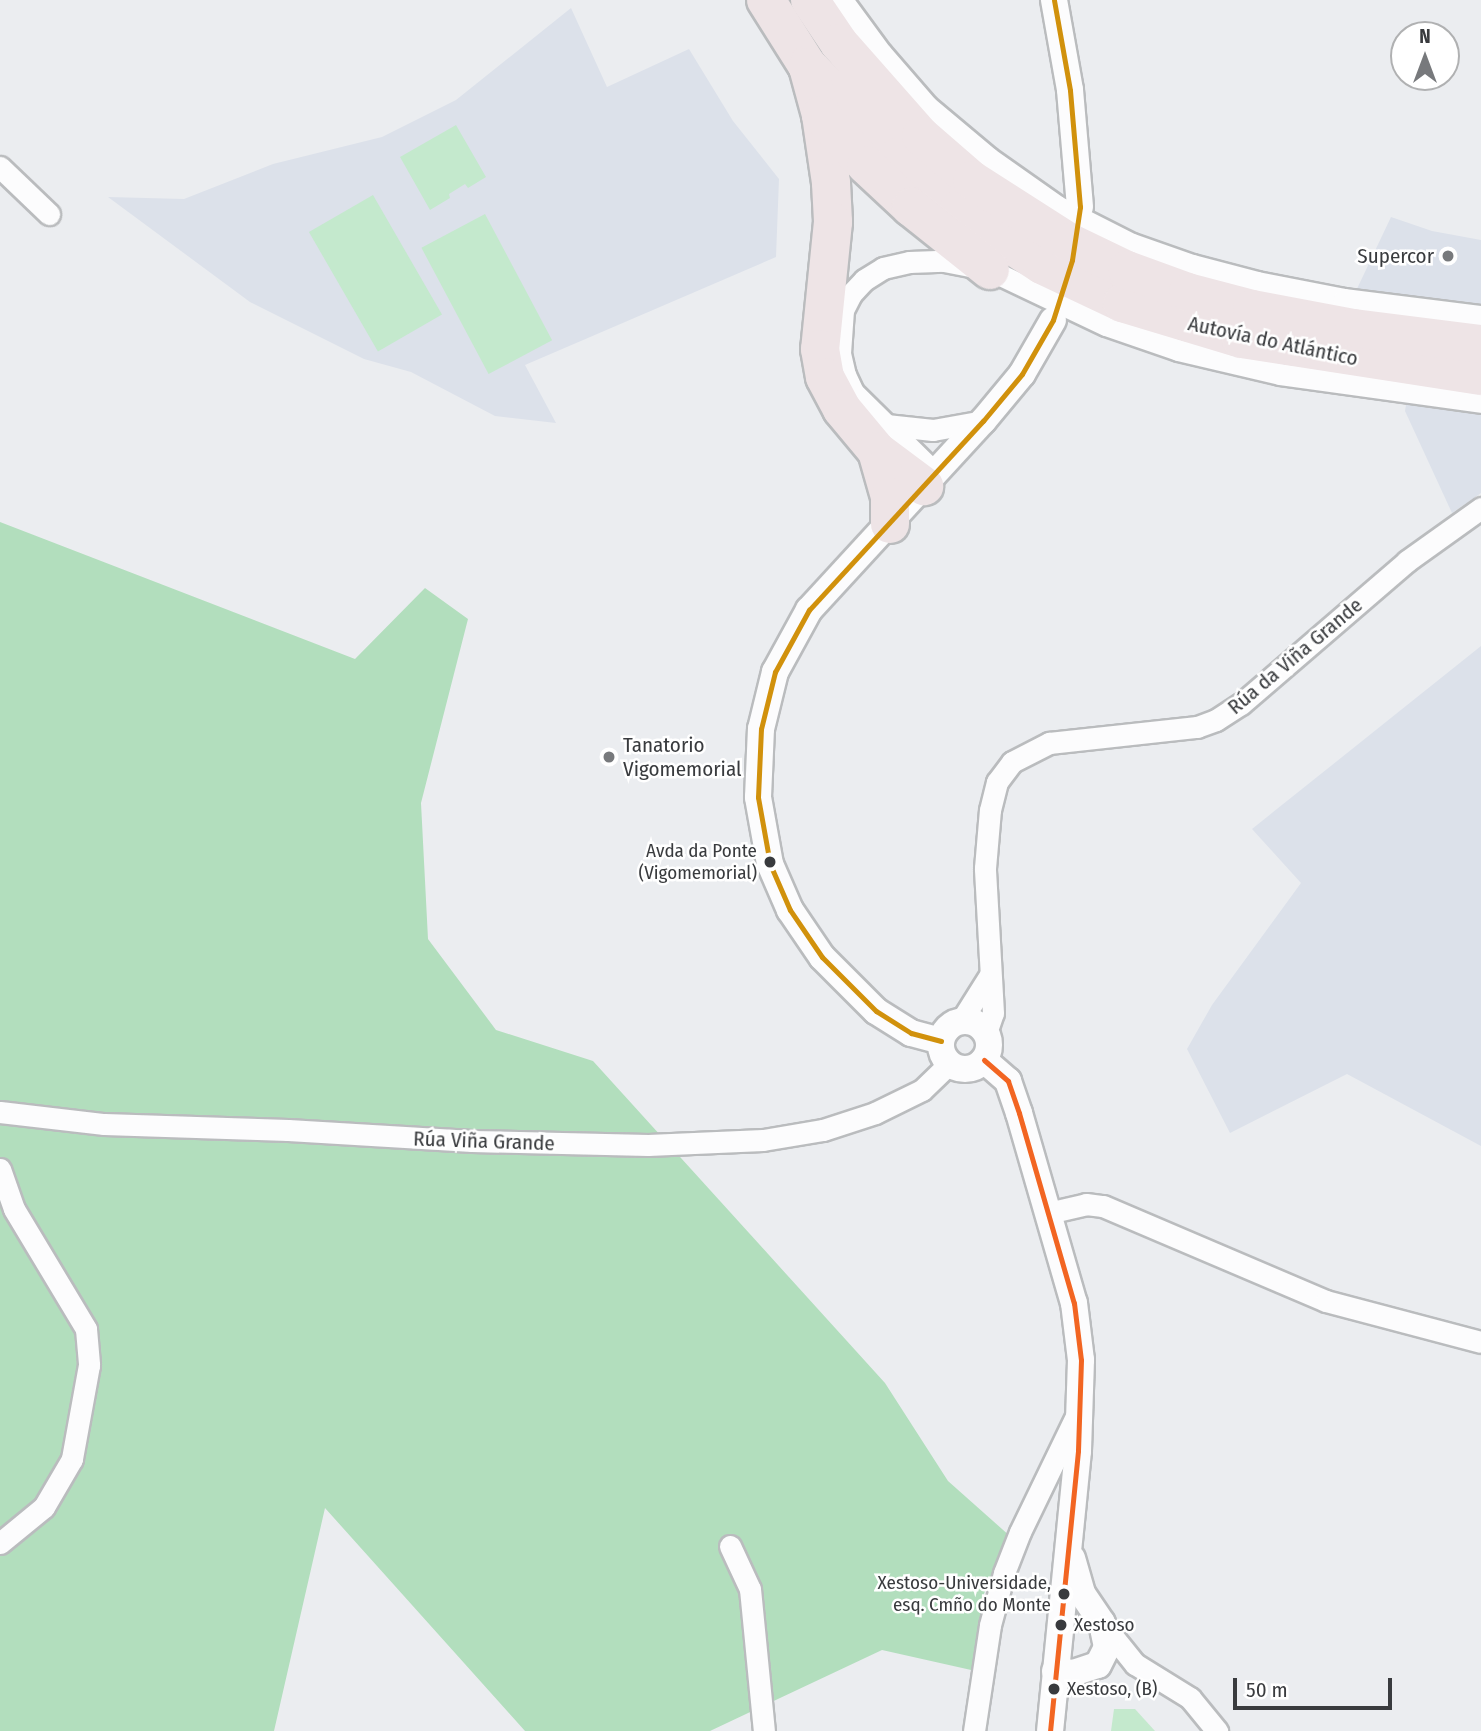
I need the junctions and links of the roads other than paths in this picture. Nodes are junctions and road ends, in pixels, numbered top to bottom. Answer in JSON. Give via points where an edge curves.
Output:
{"nodes":[{"id":1,"x":766,"y":0,"type":"edge"},
{"id":2,"x":810,"y":0,"type":"edge"},
{"id":3,"x":842,"y":0,"type":"edge"},
{"id":4,"x":1054,"y":0,"type":"edge"},
{"id":5,"x":807,"y":65,"type":"junction"},
{"id":6,"x":821,"y":115,"type":"junction"},
{"id":7,"x":0,"y":167,"type":"edge"},
{"id":8,"x":1080,"y":207,"type":"dead end"},
{"id":9,"x":49,"y":214,"type":"dead end"},
{"id":10,"x":990,"y":270,"type":"junction"},
{"id":11,"x":1481,"y":316,"type":"edge"},
{"id":12,"x":1053,"y":320,"type":"dead end"},
{"id":13,"x":1481,"y":344,"type":"edge"},
{"id":14,"x":1481,"y":376,"type":"edge"},
{"id":15,"x":1481,"y":402,"type":"edge"},
{"id":16,"x":983,"y":421,"type":"junction"},
{"id":17,"x":881,"y":438,"type":"junction"},
{"id":18,"x":930,"y":480,"type":"junction"},
{"id":19,"x":1481,"y":508,"type":"edge"},
{"id":20,"x":890,"y":524,"type":"junction"},
{"id":21,"x":990,"y":975,"type":"junction"},
{"id":22,"x":961,"y":1021,"type":"junction"},
{"id":23,"x":986,"y":1033,"type":"junction"},
{"id":24,"x":945,"y":1052,"type":"junction"},
{"id":25,"x":984,"y":1060,"type":"junction"},
{"id":26,"x":0,"y":1112,"type":"edge"},
{"id":27,"x":0,"y":1169,"type":"edge"},
{"id":28,"x":1048,"y":1213,"type":"junction"},
{"id":29,"x":1481,"y":1342,"type":"edge"},
{"id":30,"x":1082,"y":1404,"type":"junction"},
{"id":31,"x":0,"y":1543,"type":"edge"},
{"id":32,"x":730,"y":1546,"type":"dead end"},
{"id":33,"x":1068,"y":1547,"type":"junction"},
{"id":34,"x":1062,"y":1607,"type":"junction"},
{"id":35,"x":1098,"y":1617,"type":"junction"},
{"id":36,"x":1135,"y":1664,"type":"junction"},
{"id":37,"x":1098,"y":1665,"type":"junction"},
{"id":38,"x":1055,"y":1671,"type":"junction"},
{"id":39,"x":764,"y":1731,"type":"edge"},
{"id":40,"x":974,"y":1731,"type":"edge"},
{"id":41,"x":1050,"y":1731,"type":"edge"},
{"id":42,"x":1217,"y":1731,"type":"edge"}],
"edges":[{"from":1,"to":5,"type":"highway","name":"Autovía do Atlántico"},
{"from":2,"to":13,"type":"highway","name":"Autovía do Atlántico","via":[[846,52],[922,136],[972,180],[1069,242],[1127,270],[1252,309]]},
{"from":3,"to":11,"type":"street","via":[[881,53],[937,115],[1057,206],[1132,244],[1257,282],[1345,299]]},
{"from":4,"to":8,"type":"street","via":[[1070,90]]},
{"from":5,"to":6,"type":"highway"},
{"from":5,"to":14,"type":"highway","name":"Autovía do Atlántico","via":[[897,157],[958,210],[1042,265],[1122,303],[1241,339]]},
{"from":6,"to":10,"type":"highway","via":[[911,207]]},
{"from":6,"to":17,"type":"highway","via":[[833,222],[820,349],[825,377],[842,409]]},
{"from":7,"to":9,"type":"street"},
{"from":10,"to":15,"type":"street","via":[[1106,325],[1178,351],[1280,374]]},
{"from":10,"to":17,"type":"street","via":[[944,261],[909,262],[883,268],[851,294],[843,310],[840,353],[845,375]]},
{"from":12,"to":16,"type":"street","via":[[1022,374]]},
{"from":16,"to":17,"type":"street"},
{"from":16,"to":18,"type":"street"},
{"from":17,"to":18,"type":"highway"},
{"from":17,"to":20,"type":"highway"},
{"from":18,"to":20,"type":"street"},
{"from":19,"to":21,"type":"street","name":"Rúa da Viña Grande","via":[[1407,561],[1241,704],[1216,720],[1197,727],[1049,743],[1012,762],[997,782],[990,810],[985,868]]},
{"from":20,"to":24,"type":"street","via":[[809,610],[788,644],[765,702],[758,797],[770,864],[790,910],[814,947],[876,1011]]},
{"from":21,"to":22,"type":"street"},
{"from":21,"to":23,"type":"street","name":"Rúa da Viña Grande","via":[[993,1013]]},
{"from":22,"to":23,"type":"street"},
{"from":22,"to":24,"type":"street","via":[[944,1032]]},
{"from":23,"to":25,"type":"street","via":[[989,1047]]},
{"from":24,"to":25,"type":"street","via":[[967,1069]]},
{"from":24,"to":26,"type":"street","name":"Rúa Viña Grande","via":[[922,1090],[875,1113],[823,1130],[763,1140],[648,1144],[472,1141],[104,1124]]},
{"from":25,"to":28,"type":"street","via":[[1008,1081]]},
{"from":27,"to":31,"type":"street","via":[[14,1209],[82,1320],[89,1365],[72,1459],[44,1507]]},
{"from":28,"to":29,"type":"street","via":[[1086,1203],[1103,1206],[1326,1301]]},
{"from":28,"to":30,"type":"street","via":[[1074,1303]]},
{"from":30,"to":33,"type":"street"},
{"from":30,"to":40,"type":"street","via":[[1004,1573],[990,1625]]},
{"from":32,"to":39,"type":"street","via":[[750,1589]]},
{"from":33,"to":34,"type":"street"},
{"from":33,"to":35,"type":"street","via":[[1082,1593]]},
{"from":34,"to":35,"type":"street","via":[[1081,1605]]},
{"from":34,"to":38,"type":"street"},
{"from":35,"to":36,"type":"street"},
{"from":35,"to":37,"type":"street","via":[[1107,1647]]},
{"from":36,"to":37,"type":"street"},
{"from":36,"to":42,"type":"street","via":[[1190,1698]]},
{"from":37,"to":38,"type":"street","via":[[1073,1673]]},
{"from":38,"to":41,"type":"street"}]}
